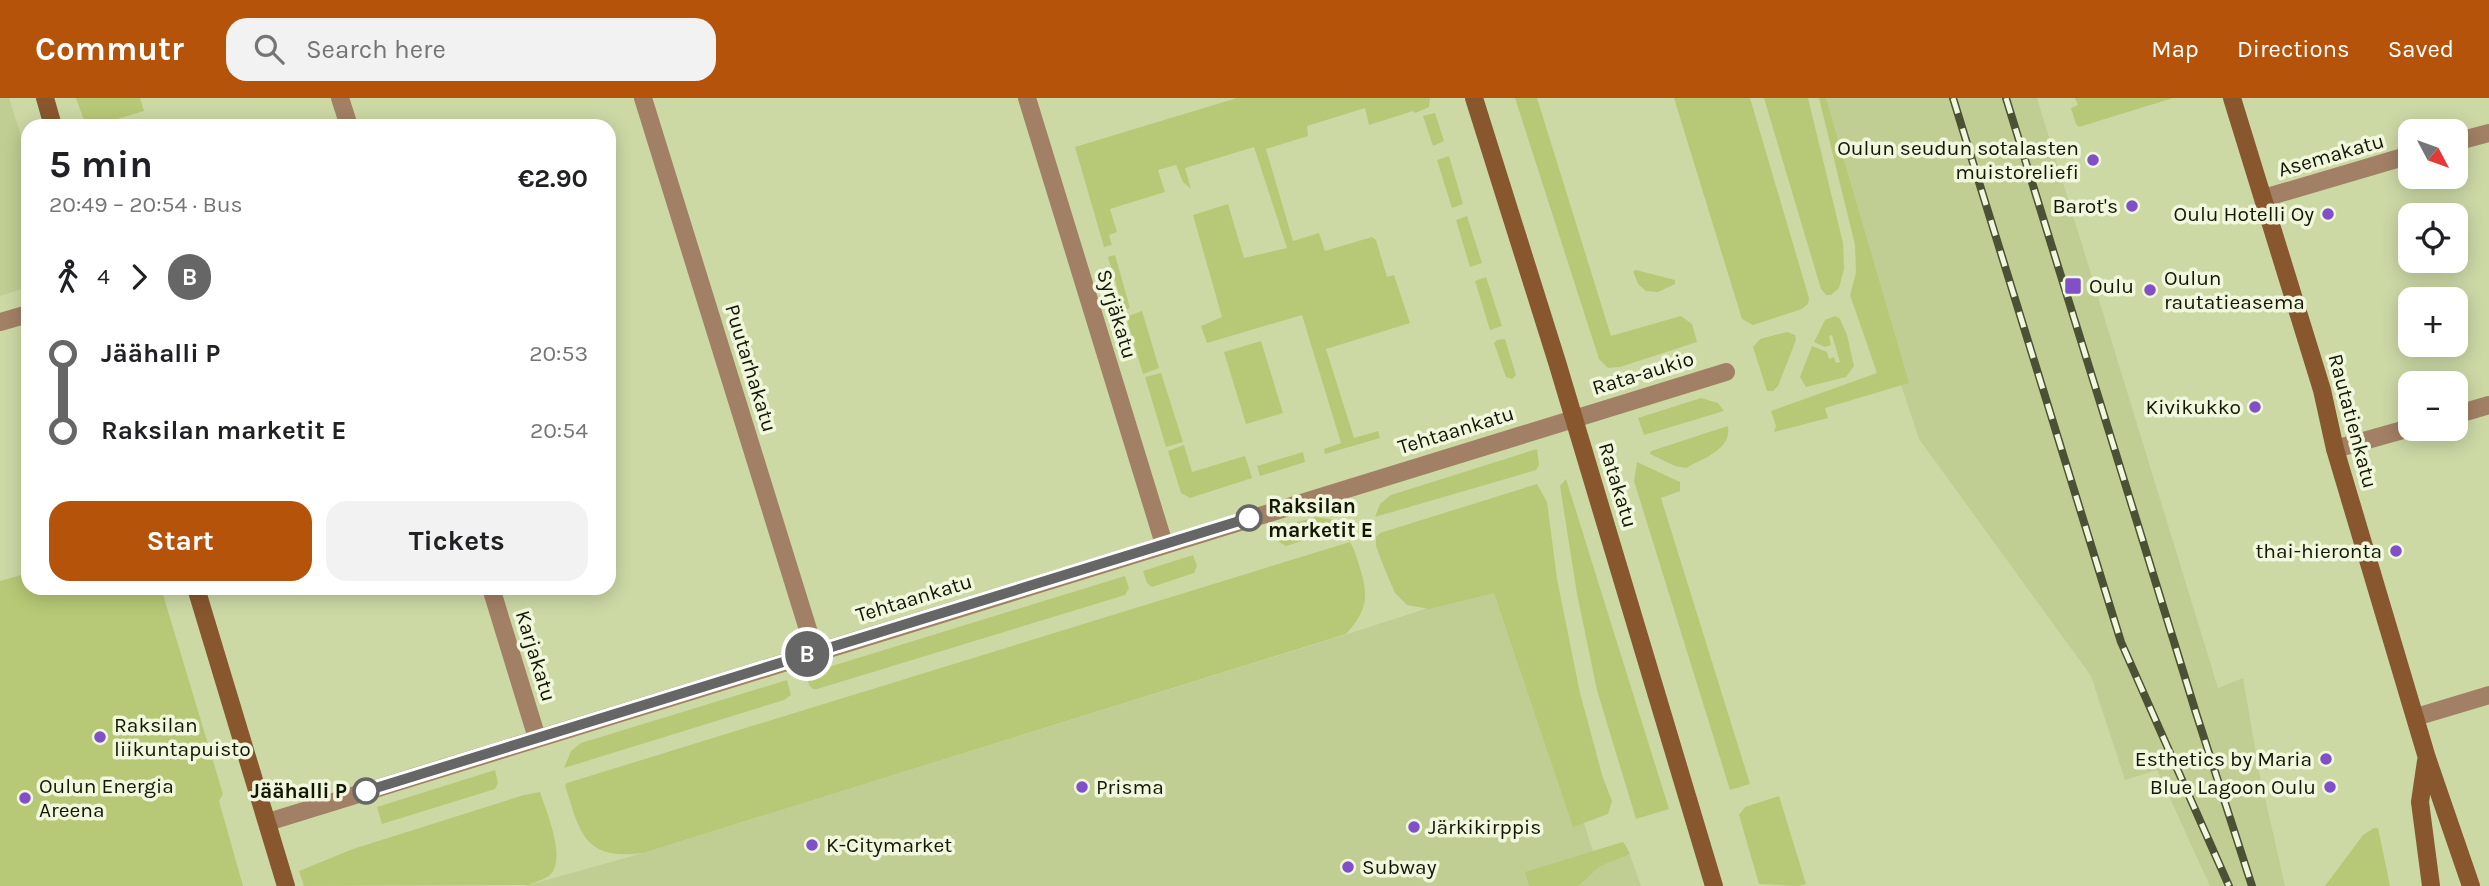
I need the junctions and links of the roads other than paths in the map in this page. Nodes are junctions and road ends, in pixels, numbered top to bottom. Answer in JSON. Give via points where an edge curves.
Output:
{"nodes":[{"id":1,"x":45,"y":98,"type":"edge"},
{"id":2,"x":340,"y":98,"type":"edge"},
{"id":3,"x":643,"y":98,"type":"edge"},
{"id":4,"x":1027,"y":98,"type":"edge"},
{"id":5,"x":1474,"y":98,"type":"edge"},
{"id":6,"x":2232,"y":98,"type":"edge"},
{"id":7,"x":52,"y":119,"type":"edge"},
{"id":8,"x":347,"y":119,"type":"edge"},
{"id":9,"x":2489,"y":133,"type":"edge"},
{"id":10,"x":2468,"y":139,"type":"edge"},
{"id":11,"x":2398,"y":159,"type":"edge"},
{"id":12,"x":2264,"y":198,"type":"junction"},
{"id":13,"x":21,"y":315,"type":"edge"},
{"id":14,"x":0,"y":322,"type":"edge"},
{"id":15,"x":1726,"y":372,"type":"dead end"},
{"id":16,"x":2489,"y":405,"type":"edge"},
{"id":17,"x":2468,"y":411,"type":"edge"},
{"id":18,"x":1574,"y":417,"type":"junction"},
{"id":19,"x":2398,"y":431,"type":"edge"},
{"id":20,"x":2335,"y":449,"type":"junction"},
{"id":21,"x":1164,"y":544,"type":"junction"},
{"id":22,"x":197,"y":595,"type":"edge"},
{"id":23,"x":493,"y":595,"type":"edge"},
{"id":24,"x":815,"y":652,"type":"junction"},
{"id":25,"x":2489,"y":695,"type":"edge"},
{"id":26,"x":2416,"y":717,"type":"junction"},
{"id":27,"x":537,"y":738,"type":"junction"},
{"id":28,"x":2427,"y":758,"type":"junction"},
{"id":29,"x":268,"y":822,"type":"junction"},
{"id":30,"x":286,"y":886,"type":"edge"},
{"id":31,"x":1714,"y":886,"type":"edge"},
{"id":32,"x":2431,"y":886,"type":"edge"},
{"id":33,"x":2471,"y":886,"type":"edge"}],
"edges":[{"from":1,"to":7,"type":"street"},
{"from":2,"to":8,"type":"street"},
{"from":3,"to":24,"type":"street","name":"Puutarhakatu"},
{"from":4,"to":21,"type":"street","name":"Syrjäkatu"},
{"from":5,"to":18,"type":"street","name":"Ratakatu"},
{"from":6,"to":12,"type":"street","name":"Rautatienkatu"},
{"from":9,"to":10,"type":"street"},
{"from":11,"to":12,"type":"street","name":"Asemakatu"},
{"from":12,"to":20,"type":"street","name":"Rautatienkatu","via":[[2328,409]]},
{"from":13,"to":14,"type":"street"},
{"from":15,"to":18,"type":"street","name":"Rata-aukio"},
{"from":16,"to":17,"type":"street"},
{"from":18,"to":21,"type":"street","name":"Tehtaankatu"},
{"from":18,"to":31,"type":"street","name":"Ratakatu"},
{"from":19,"to":20,"type":"street"},
{"from":20,"to":26,"type":"street","name":"Rautatienkatu"},
{"from":21,"to":24,"type":"street","name":"Tehtaankatu"},
{"from":22,"to":29,"type":"street"},
{"from":23,"to":27,"type":"street","name":"Karjakatu"},
{"from":24,"to":27,"type":"street","name":"Tehtaankatu"},
{"from":25,"to":26,"type":"street"},
{"from":26,"to":28,"type":"street","name":"Rautatienkatu"},
{"from":27,"to":29,"type":"street","name":"Tehtaankatu"},
{"from":28,"to":32,"type":"street","name":"Rautatienkatu","via":[[2420,802]]},
{"from":28,"to":33,"type":"street","name":"Rautatienkatu"},
{"from":29,"to":30,"type":"street"}]}
